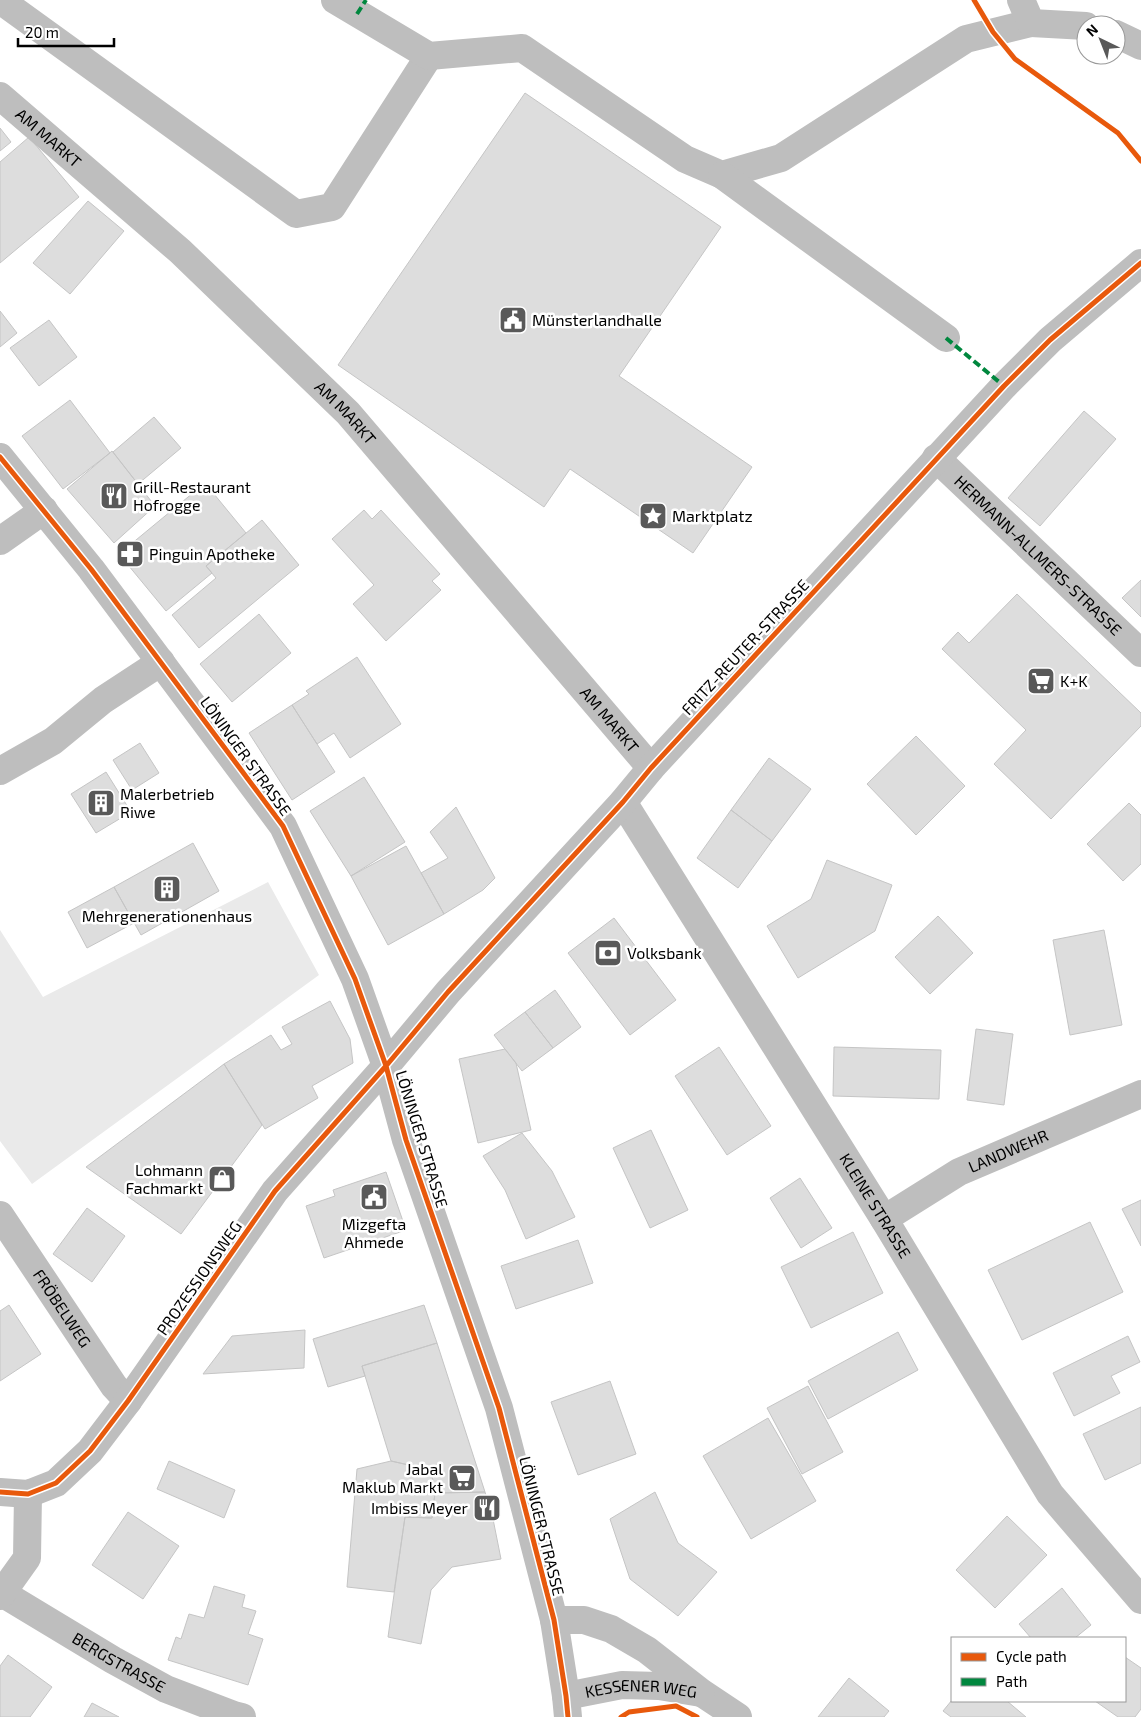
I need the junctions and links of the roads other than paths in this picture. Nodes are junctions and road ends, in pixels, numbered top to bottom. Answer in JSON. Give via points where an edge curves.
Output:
{"nodes":[{"id":1,"x":0,"y":0,"type":"edge"},
{"id":2,"x":336,"y":0,"type":"edge"},
{"id":3,"x":1026,"y":11,"type":"edge"},
{"id":4,"x":1076,"y":24,"type":"edge"},
{"id":5,"x":1126,"y":39,"type":"edge"},
{"id":6,"x":1141,"y":46,"type":"edge"},
{"id":7,"x":429,"y":56,"type":"junction"},
{"id":8,"x":0,"y":96,"type":"edge"},
{"id":9,"x":722,"y":174,"type":"junction"},
{"id":10,"x":1141,"y":263,"type":"edge"},
{"id":11,"x":946,"y":338,"type":"dead end"},
{"id":12,"x":0,"y":457,"type":"edge"},
{"id":13,"x":936,"y":458,"type":"junction"},
{"id":14,"x":44,"y":510,"type":"junction"},
{"id":15,"x":0,"y":541,"type":"edge"},
{"id":16,"x":1141,"y":653,"type":"edge"},
{"id":17,"x":161,"y":662,"type":"junction"},
{"id":18,"x":650,"y":768,"type":"junction"},
{"id":19,"x":0,"y":771,"type":"edge"},
{"id":20,"x":623,"y":802,"type":"junction"},
{"id":21,"x":386,"y":1066,"type":"junction"},
{"id":22,"x":1141,"y":1094,"type":"edge"},
{"id":23,"x":0,"y":1216,"type":"edge"},
{"id":24,"x":884,"y":1219,"type":"junction"},
{"id":25,"x":128,"y":1401,"type":"junction"},
{"id":26,"x":0,"y":1492,"type":"edge"},
{"id":27,"x":28,"y":1494,"type":"junction"},
{"id":28,"x":1,"y":1595,"type":"edge"},
{"id":29,"x":1141,"y":1600,"type":"edge"},
{"id":30,"x":554,"y":1620,"type":"junction"},
{"id":31,"x":702,"y":1693,"type":"junction"},
{"id":32,"x":567,"y":1707,"type":"edge"},
{"id":33,"x":242,"y":1717,"type":"edge"},
{"id":34,"x":738,"y":1717,"type":"edge"}],
"edges":[{"from":1,"to":7,"type":"street","via":[[296,214],[332,207]]},
{"from":2,"to":7,"type":"street"},
{"from":3,"to":4,"type":"street"},
{"from":3,"to":9,"type":"street","via":[[966,39],[781,158]]},
{"from":5,"to":6,"type":"street"},
{"from":7,"to":9,"type":"street","via":[[522,48],[685,159]]},
{"from":8,"to":18,"type":"street","name":"AM MARKT","via":[[180,251],[348,413]]},
{"from":9,"to":11,"type":"street"},
{"from":10,"to":13,"type":"street","name":"FRITZ-REUTER-STRASSE","via":[[1050,340]]},
{"from":12,"to":14,"type":"street","name":"LÖNINGER STRASSE"},
{"from":13,"to":16,"type":"street","name":"HERMANN-ALLMERS-STRASSE"},
{"from":13,"to":18,"type":"street","name":"FRITZ-REUTER-STRASSE"},
{"from":14,"to":15,"type":"street"},
{"from":14,"to":17,"type":"street","name":"LÖNINGER STRASSE"},
{"from":17,"to":19,"type":"street","via":[[102,700],[54,741]]},
{"from":17,"to":21,"type":"street","name":"LÖNINGER STRASSE","via":[[283,826],[355,979]]},
{"from":18,"to":20,"type":"street","name":"FRITZ-REUTER-STRASSE"},
{"from":20,"to":21,"type":"street","name":"FRITZ-REUTER-STRASSE","via":[[448,992]]},
{"from":20,"to":24,"type":"street","name":"KLEINE STRASSE"},
{"from":21,"to":25,"type":"street","name":"PROZESSIONSWEG","via":[[275,1191]]},
{"from":21,"to":30,"type":"street","name":"LÖNINGER STRASSE","via":[[406,1140],[499,1408]]},
{"from":22,"to":24,"type":"street","name":"LANDWEHR","via":[[959,1172]]},
{"from":23,"to":25,"type":"street","name":"FRÖBELWEG","via":[[114,1386]]},
{"from":24,"to":29,"type":"street","name":"KLEINE STRASSE","via":[[1050,1494]]},
{"from":25,"to":27,"type":"street","name":"PROZESSIONSWEG","via":[[77,1464],[56,1483]]},
{"from":26,"to":27,"type":"street"},
{"from":27,"to":28,"type":"street","via":[[27,1558]]},
{"from":28,"to":33,"type":"street","name":"BERGSTRASSE","via":[[166,1689]]},
{"from":30,"to":31,"type":"street","via":[[584,1620],[611,1629],[647,1650]]},
{"from":30,"to":32,"type":"street","name":"LÖNINGER STRASSE"},
{"from":31,"to":32,"type":"street","name":"KESSENER WEG","via":[[659,1686],[622,1685]]},
{"from":31,"to":34,"type":"street","name":"KESSENER WEG"}]}
